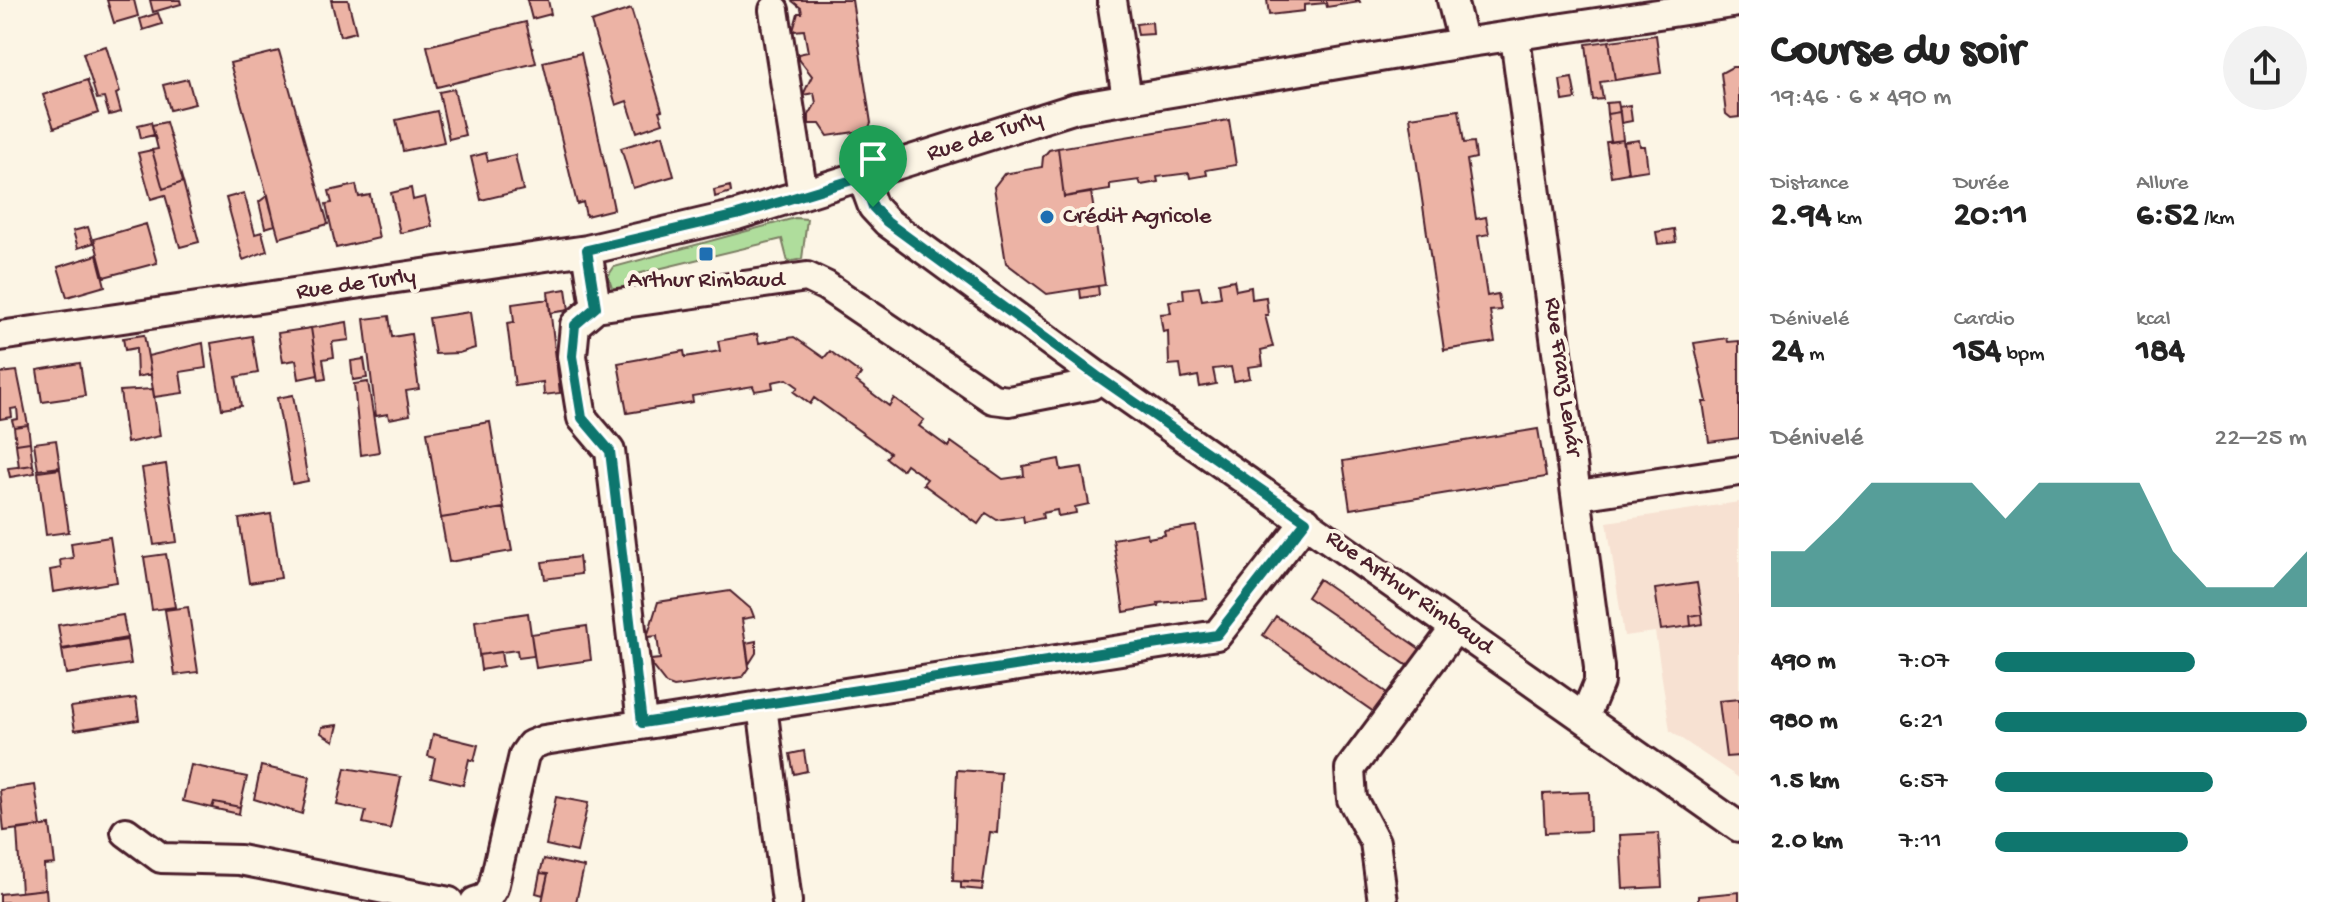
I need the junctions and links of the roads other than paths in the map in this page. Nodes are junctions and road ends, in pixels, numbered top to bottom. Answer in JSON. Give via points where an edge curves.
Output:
{"nodes":[{"id":1,"x":1112,"y":0,"type":"edge"},
{"id":2,"x":1452,"y":0,"type":"edge"},
{"id":3,"x":1739,"y":2,"type":"edge"},
{"id":4,"x":774,"y":10,"type":"dead end"},
{"id":5,"x":1515,"y":37,"type":"junction"},
{"id":6,"x":1463,"y":43,"type":"junction"},
{"id":7,"x":1127,"y":99,"type":"junction"},
{"id":8,"x":862,"y":177,"type":"junction"},
{"id":9,"x":803,"y":194,"type":"junction"},
{"id":10,"x":587,"y":250,"type":"junction"},
{"id":11,"x":596,"y":307,"type":"junction"},
{"id":12,"x":0,"y":336,"type":"edge"},
{"id":13,"x":1097,"y":376,"type":"junction"},
{"id":14,"x":1739,"y":471,"type":"edge"},
{"id":15,"x":1578,"y":495,"type":"junction"},
{"id":16,"x":1306,"y":521,"type":"junction"},
{"id":17,"x":1456,"y":627,"type":"junction"},
{"id":18,"x":762,"y":706,"type":"junction"},
{"id":19,"x":1585,"y":716,"type":"junction"},
{"id":20,"x":642,"y":723,"type":"junction"},
{"id":21,"x":1739,"y":827,"type":"edge"},
{"id":22,"x":126,"y":832,"type":"dead end"},
{"id":23,"x":449,"y":902,"type":"edge"},
{"id":24,"x":475,"y":902,"type":"edge"},
{"id":25,"x":787,"y":902,"type":"edge"},
{"id":26,"x":1383,"y":902,"type":"edge"}],
"edges":[{"from":1,"to":7,"type":"street"},
{"from":2,"to":6,"type":"street"},
{"from":3,"to":5,"type":"street","name":"Rue de Turly"},
{"from":4,"to":9,"type":"street"},
{"from":5,"to":6,"type":"street","name":"Rue de Turly"},
{"from":5,"to":15,"type":"street","name":"Rue Franz Lehár"},
{"from":6,"to":7,"type":"street","name":"Rue de Turly"},
{"from":7,"to":8,"type":"street","name":"Rue de Turly","via":[[1076,108]]},
{"from":8,"to":9,"type":"street","name":"Rue de Turly"},
{"from":8,"to":13,"type":"street","name":"Rue Arthur Rimbaud","via":[[873,207],[887,222]]},
{"from":9,"to":10,"type":"street","name":"Rue de Turly","via":[[678,231]]},
{"from":10,"to":11,"type":"street"},
{"from":10,"to":12,"type":"street","name":"Rue de Turly"},
{"from":11,"to":13,"type":"street","via":[[807,277],[993,399],[1009,401],[1091,385]]},
{"from":11,"to":20,"type":"street","via":[[575,325],[572,356],[582,418],[610,451]]},
{"from":13,"to":16,"type":"street","name":"Rue Arthur Rimbaud"},
{"from":14,"to":15,"type":"street"},
{"from":15,"to":19,"type":"street","name":"Rue Franz Lehár","via":[[1599,667],[1599,682]]},
{"from":16,"to":17,"type":"street","name":"Rue Arthur Rimbaud"},
{"from":16,"to":18,"type":"street","via":[[1217,635]]},
{"from":17,"to":19,"type":"street","name":"Rue Arthur Rimbaud"},
{"from":17,"to":26,"type":"street","via":[[1350,769],[1352,799],[1375,842]]},
{"from":18,"to":20,"type":"street"},
{"from":18,"to":25,"type":"street"},
{"from":19,"to":21,"type":"street","name":"Rue Arthur Rimbaud"},
{"from":20,"to":24,"type":"street","via":[[531,745],[524,755],[493,888],[487,898]]},
{"from":22,"to":23,"type":"street","via":[[161,858],[240,860]]}]}
